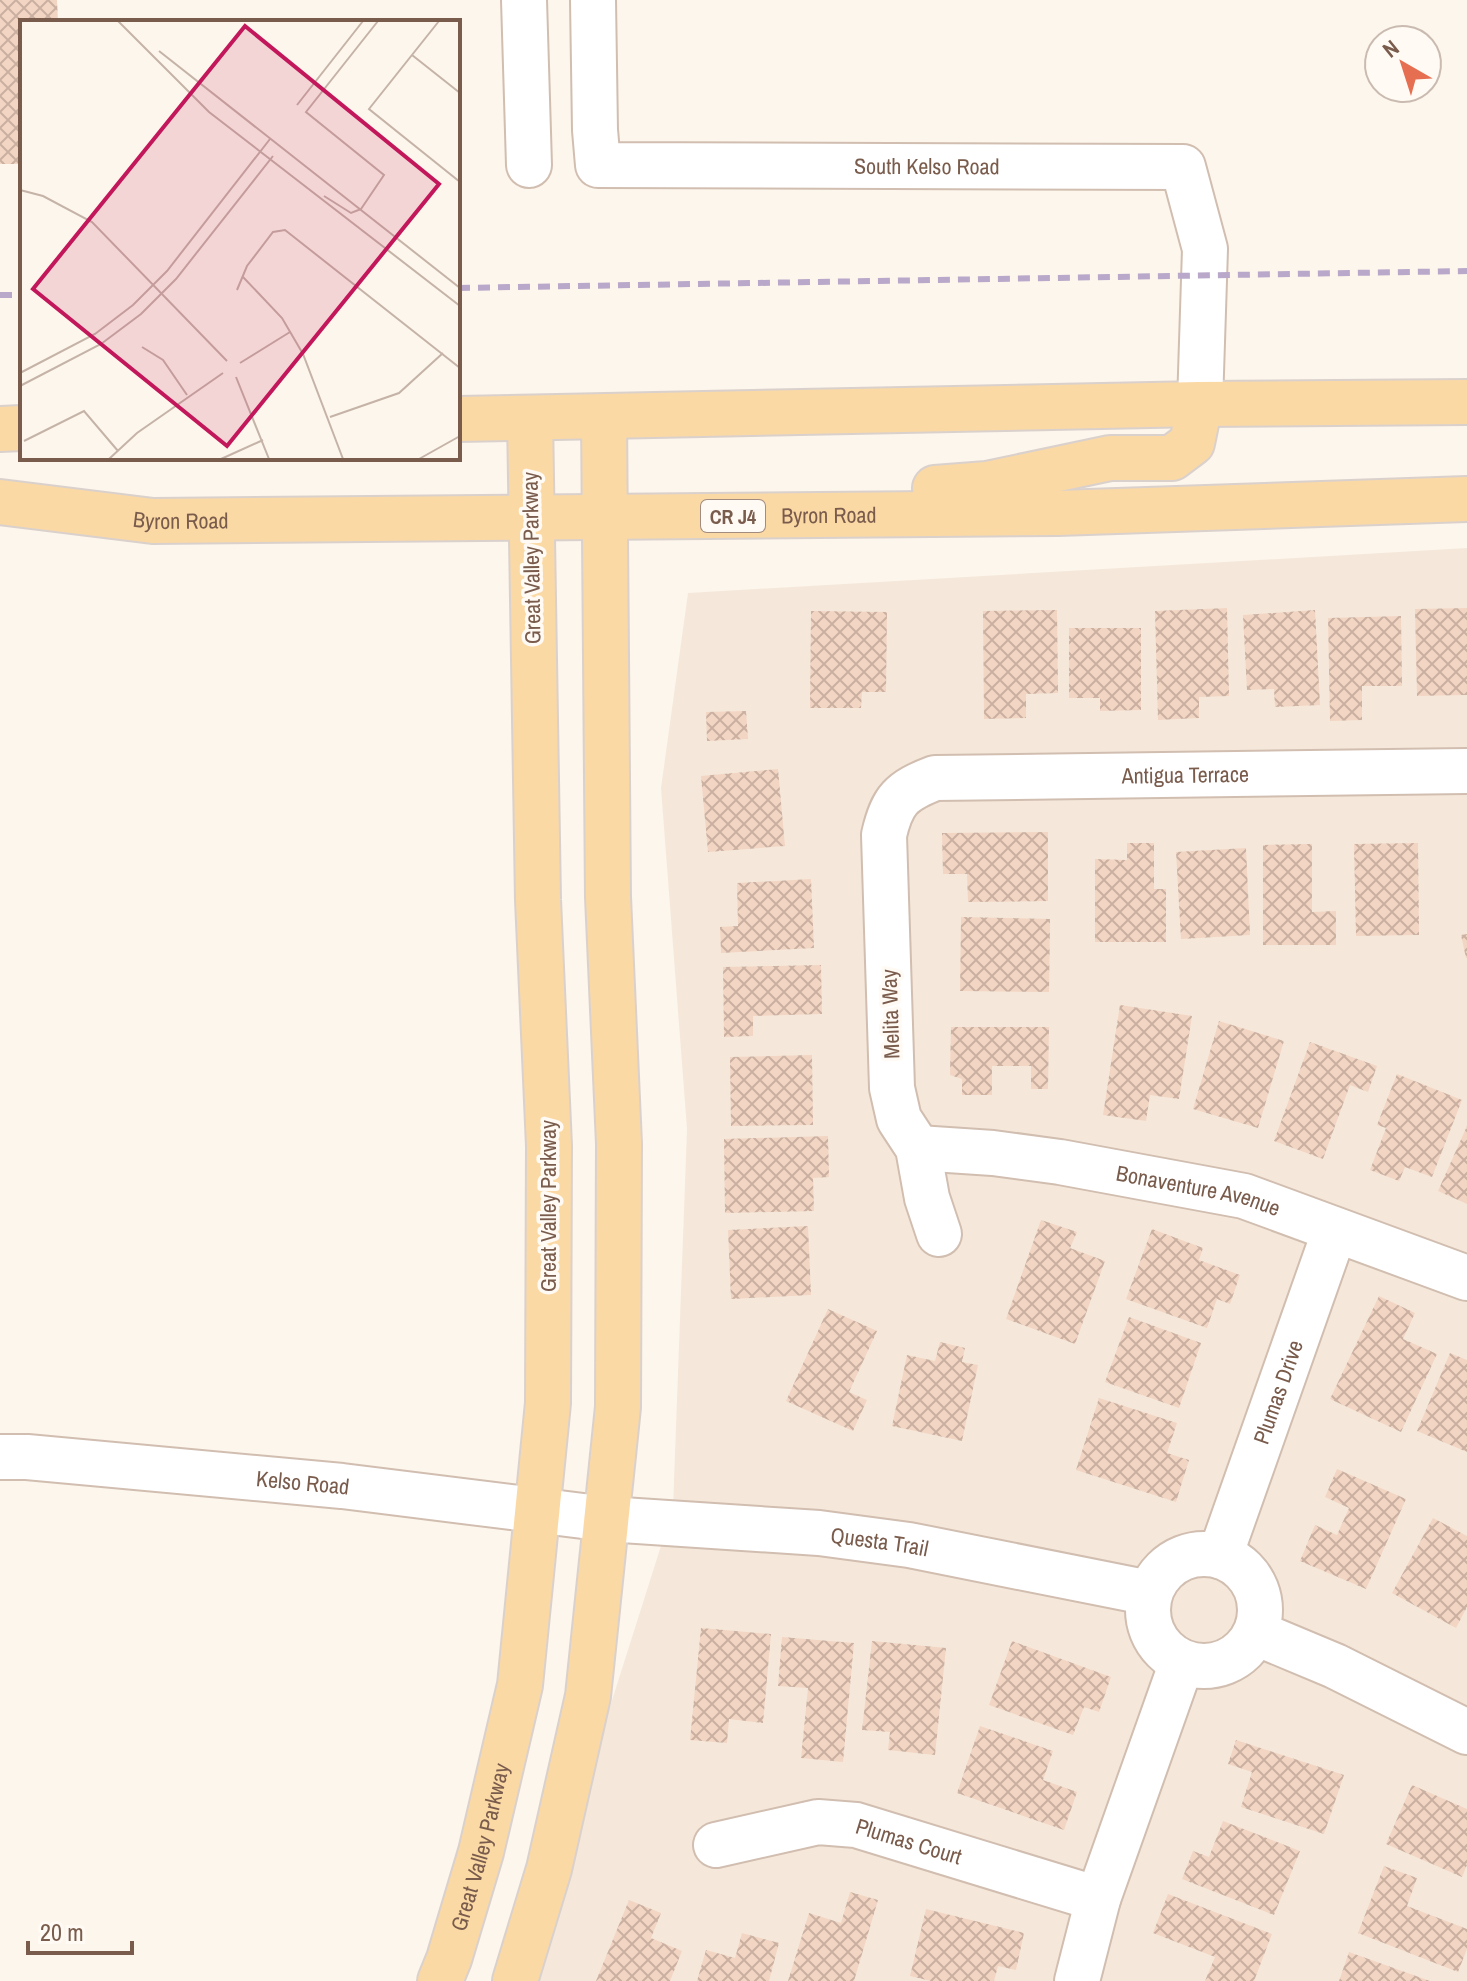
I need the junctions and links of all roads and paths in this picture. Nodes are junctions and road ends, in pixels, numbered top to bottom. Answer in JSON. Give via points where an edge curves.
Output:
{"nodes":[{"id":1,"x":524,"y":0,"type":"edge"},
{"id":2,"x":593,"y":0,"type":"edge"},
{"id":3,"x":529,"y":165,"type":"dead end"},
{"id":4,"x":1467,"y":402,"type":"edge"},
{"id":5,"x":1200,"y":404,"type":"junction"},
{"id":6,"x":604,"y":417,"type":"junction"},
{"id":7,"x":530,"y":418,"type":"junction"},
{"id":8,"x":460,"y":419,"type":"edge"},
{"id":9,"x":20,"y":428,"type":"edge"},
{"id":10,"x":0,"y":429,"type":"edge"},
{"id":11,"x":1467,"y":499,"type":"edge"},
{"id":12,"x":0,"y":502,"type":"edge"},
{"id":13,"x":839,"y":515,"type":"junction"},
{"id":14,"x":605,"y":517,"type":"junction"},
{"id":15,"x":530,"y":518,"type":"junction"},
{"id":16,"x":1467,"y":771,"type":"edge"},
{"id":17,"x":905,"y":792,"type":"joint"},
{"id":18,"x":918,"y":1148,"type":"junction"},
{"id":19,"x":1335,"y":1230,"type":"junction"},
{"id":20,"x":939,"y":1234,"type":"dead end"},
{"id":21,"x":1467,"y":1278,"type":"edge"},
{"id":22,"x":0,"y":1457,"type":"edge"},
{"id":23,"x":538,"y":1509,"type":"junction"},
{"id":24,"x":607,"y":1519,"type":"junction"},
{"id":25,"x":1220,"y":1556,"type":"junction"},
{"id":26,"x":1150,"y":1593,"type":"junction"},
{"id":27,"x":1256,"y":1633,"type":"junction"},
{"id":28,"x":1182,"y":1662,"type":"junction"},
{"id":29,"x":1467,"y":1732,"type":"edge"},
{"id":30,"x":716,"y":1845,"type":"dead end"},
{"id":31,"x":1098,"y":1899,"type":"junction"},
{"id":32,"x":440,"y":1981,"type":"edge"},
{"id":33,"x":515,"y":1981,"type":"edge"},
{"id":34,"x":1077,"y":1981,"type":"edge"}],
"edges":[{"from":1,"to":3,"type":"street"},
{"from":2,"to":5,"type":"street","name":"South Kelso Road","via":[[598,165],[1183,167],[1205,249]]},
{"from":4,"to":5,"type":"main road"},
{"from":5,"to":6,"type":"main road"},
{"from":5,"to":13,"type":"main road","via":[[1192,443],[1172,458],[1110,458],[987,484],[924,489]]},
{"from":6,"to":7,"type":"main road"},
{"from":6,"to":14,"type":"main road"},
{"from":7,"to":8,"type":"main road"},
{"from":7,"to":15,"type":"main road","name":"Great Valley Parkway"},
{"from":9,"to":10,"type":"main road"},
{"from":11,"to":13,"type":"main road","name":"Byron Road","number":"CR J4"},
{"from":12,"to":15,"type":"main road","name":"Byron Road","number":"CR J4","via":[[153,521]]},
{"from":13,"to":14,"type":"main road","name":"Byron Road","number":"CR J4"},
{"from":14,"to":15,"type":"main road","name":"Byron Road","number":"CR J4"},
{"from":14,"to":24,"type":"main road","via":[[608,897],[619,1144],[618,1407]]},
{"from":15,"to":23,"type":"main road","name":"Great Valley Parkway","via":[[549,1146],[548,1403]]},
{"from":16,"to":17,"type":"street","name":"Antigua Terrace","via":[[935,778]]},
{"from":17,"to":18,"type":"street","name":"Melita Way","via":[[890,810],[884,835],[892,1088],[899,1119]]},
{"from":18,"to":19,"type":"street","name":"Bonaventure Avenue","via":[[1060,1162],[1229,1193]]},
{"from":18,"to":20,"type":"street","name":"Melita Way"},
{"from":19,"to":21,"type":"street","name":"Bonaventure Avenue"},
{"from":19,"to":25,"type":"street","name":"Plumas Drive"},
{"from":22,"to":23,"type":"street","name":"Kelso Road","via":[[342,1486]]},
{"from":23,"to":24,"type":"street","name":"Kelso Road"},
{"from":23,"to":32,"type":"main road","name":"Great Valley Parkway","via":[[520,1685],[481,1852]]},
{"from":24,"to":26,"type":"street","name":"Questa Trail","via":[[909,1545]]},
{"from":24,"to":33,"type":"main road","via":[[588,1696],[549,1869]]},
{"from":25,"to":26,"type":"street","via":[[1185,1557],[1158,1577]]},
{"from":25,"to":27,"type":"street","via":[[1235,1562],[1256,1586]]},
{"from":26,"to":28,"type":"street","via":[[1150,1628],[1162,1648]]},
{"from":27,"to":28,"type":"street","via":[[1238,1656],[1225,1663]]},
{"from":27,"to":29,"type":"street"},
{"from":28,"to":31,"type":"street"},
{"from":30,"to":31,"type":"street","name":"Plumas Court","via":[[818,1822],[856,1825]]},
{"from":31,"to":34,"type":"street"}]}
